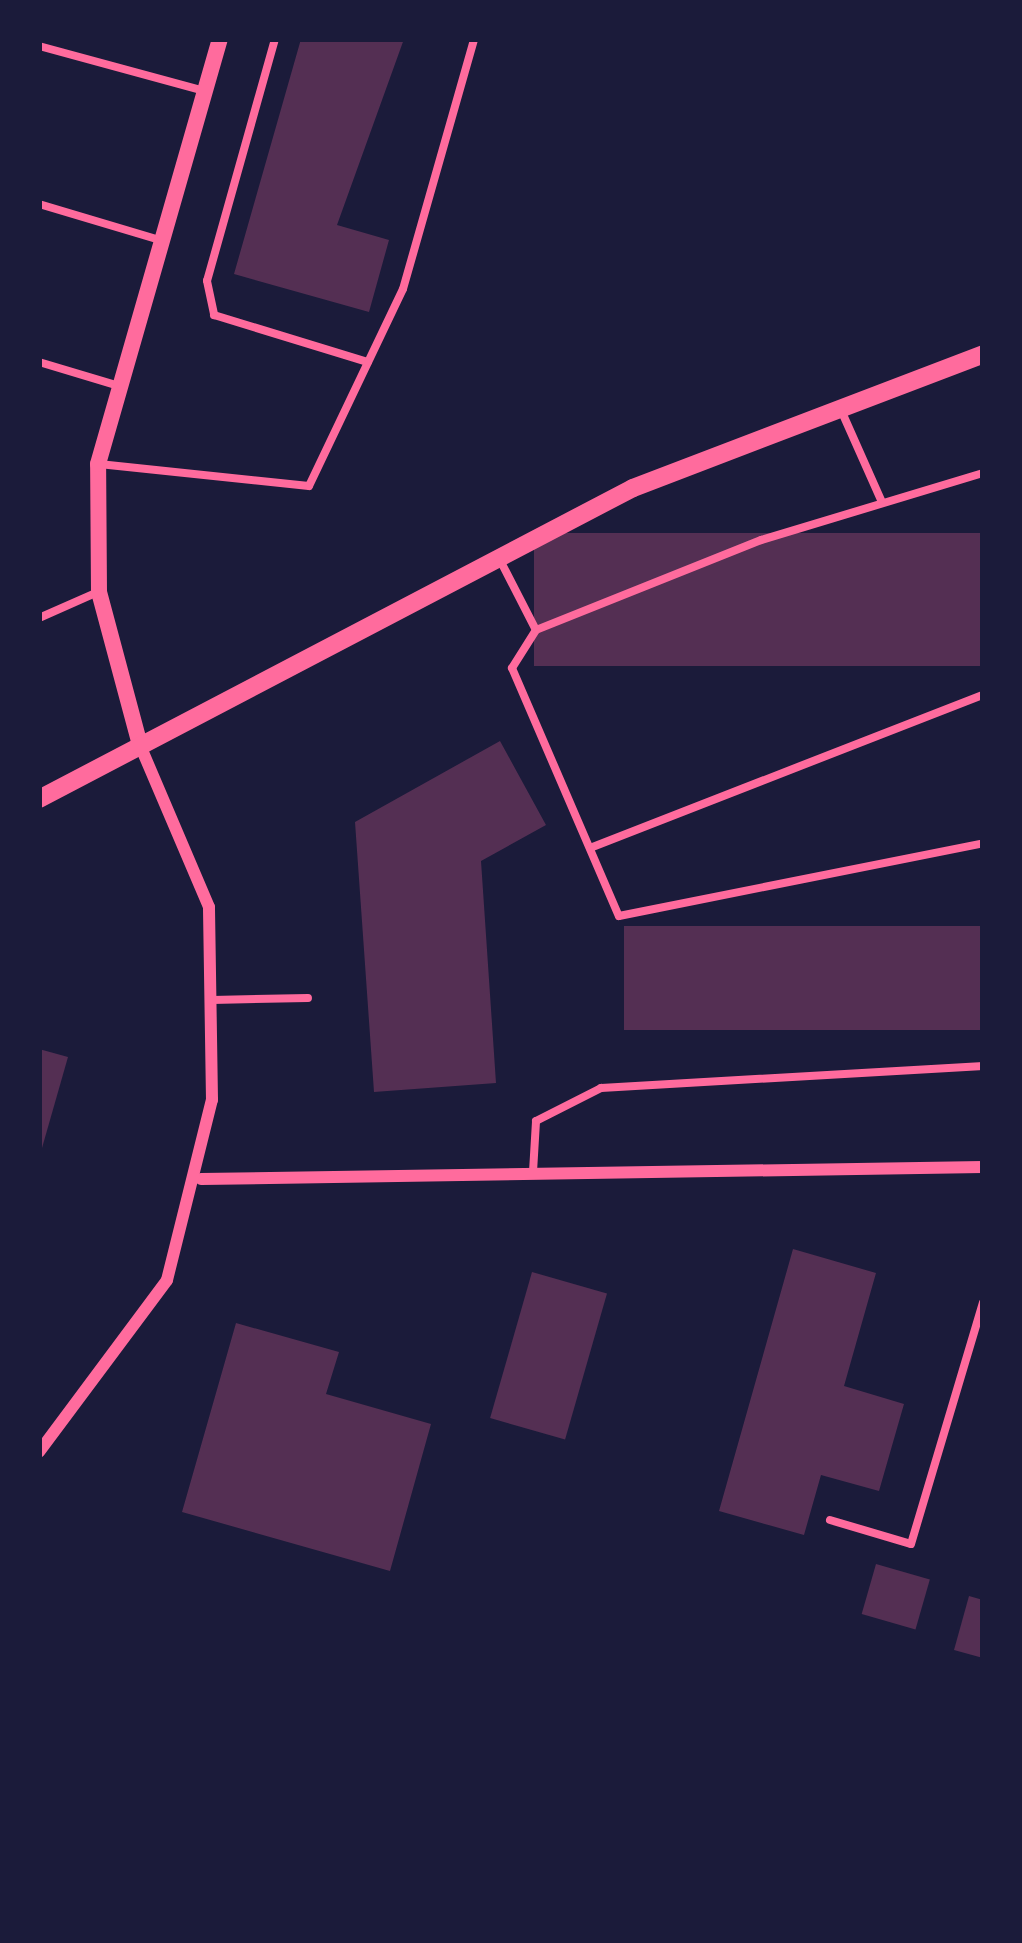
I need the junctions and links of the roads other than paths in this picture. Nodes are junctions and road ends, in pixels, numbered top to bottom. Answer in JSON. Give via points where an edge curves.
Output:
{"nodes":[{"id":1,"x":220,"y":39,"type":"edge"},
{"id":2,"x":275,"y":39,"type":"edge"},
{"id":3,"x":474,"y":39,"type":"edge"},
{"id":4,"x":39,"y":46,"type":"edge"},
{"id":5,"x":205,"y":91,"type":"junction"},
{"id":6,"x":39,"y":204,"type":"edge"},
{"id":7,"x":162,"y":240,"type":"junction"},
{"id":8,"x":983,"y":353,"type":"edge"},
{"id":9,"x":39,"y":362,"type":"edge"},
{"id":10,"x":368,"y":362,"type":"junction"},
{"id":11,"x":120,"y":386,"type":"junction"},
{"id":12,"x":838,"y":403,"type":"junction"},
{"id":13,"x":98,"y":464,"type":"junction"},
{"id":14,"x":983,"y":473,"type":"edge"},
{"id":15,"x":882,"y":502,"type":"junction"},
{"id":16,"x":496,"y":554,"type":"junction"},
{"id":17,"x":99,"y":592,"type":"junction"},
{"id":18,"x":39,"y":618,"type":"edge"},
{"id":19,"x":536,"y":630,"type":"junction"},
{"id":20,"x":983,"y":695,"type":"edge"},
{"id":21,"x":140,"y":745,"type":"junction"},
{"id":22,"x":39,"y":799,"type":"edge"},
{"id":23,"x":983,"y":843,"type":"edge"},
{"id":24,"x":590,"y":848,"type":"junction"},
{"id":25,"x":308,"y":998,"type":"dead end"},
{"id":26,"x":210,"y":1000,"type":"junction"},
{"id":27,"x":983,"y":1066,"type":"edge"},
{"id":28,"x":983,"y":1167,"type":"edge"},
{"id":29,"x":533,"y":1172,"type":"junction"},
{"id":30,"x":200,"y":1179,"type":"junction"},
{"id":31,"x":983,"y":1302,"type":"edge"},
{"id":32,"x":39,"y":1452,"type":"edge"},
{"id":33,"x":830,"y":1520,"type":"dead end"}],
"edges":[{"from":1,"to":5,"type":"street"},
{"from":2,"to":10,"type":"lane","via":[[207,281],[214,315]]},
{"from":3,"to":10,"type":"lane","via":[[403,289]]},
{"from":4,"to":5,"type":"lane"},
{"from":5,"to":7,"type":"street"},
{"from":6,"to":7,"type":"lane"},
{"from":7,"to":11,"type":"street"},
{"from":8,"to":12,"type":"main road"},
{"from":9,"to":11,"type":"lane"},
{"from":10,"to":13,"type":"lane","via":[[309,486]]},
{"from":11,"to":13,"type":"street"},
{"from":12,"to":15,"type":"lane"},
{"from":12,"to":16,"type":"main road"},
{"from":13,"to":17,"type":"street"},
{"from":14,"to":15,"type":"lane"},
{"from":15,"to":19,"type":"lane"},
{"from":16,"to":19,"type":"lane"},
{"from":16,"to":21,"type":"main road"},
{"from":17,"to":18,"type":"lane"},
{"from":17,"to":21,"type":"street"},
{"from":19,"to":24,"type":"lane","via":[[512,668]]},
{"from":20,"to":24,"type":"lane"},
{"from":21,"to":22,"type":"main road"},
{"from":21,"to":26,"type":"street","via":[[209,907]]},
{"from":23,"to":24,"type":"lane","via":[[619,916]]},
{"from":25,"to":26,"type":"lane"},
{"from":26,"to":30,"type":"street"},
{"from":27,"to":29,"type":"lane","via":[[601,1088],[536,1121]]},
{"from":28,"to":29,"type":"street"},
{"from":29,"to":30,"type":"street"},
{"from":30,"to":32,"type":"street","via":[[167,1280]]},
{"from":31,"to":33,"type":"lane","via":[[911,1544]]}]}
